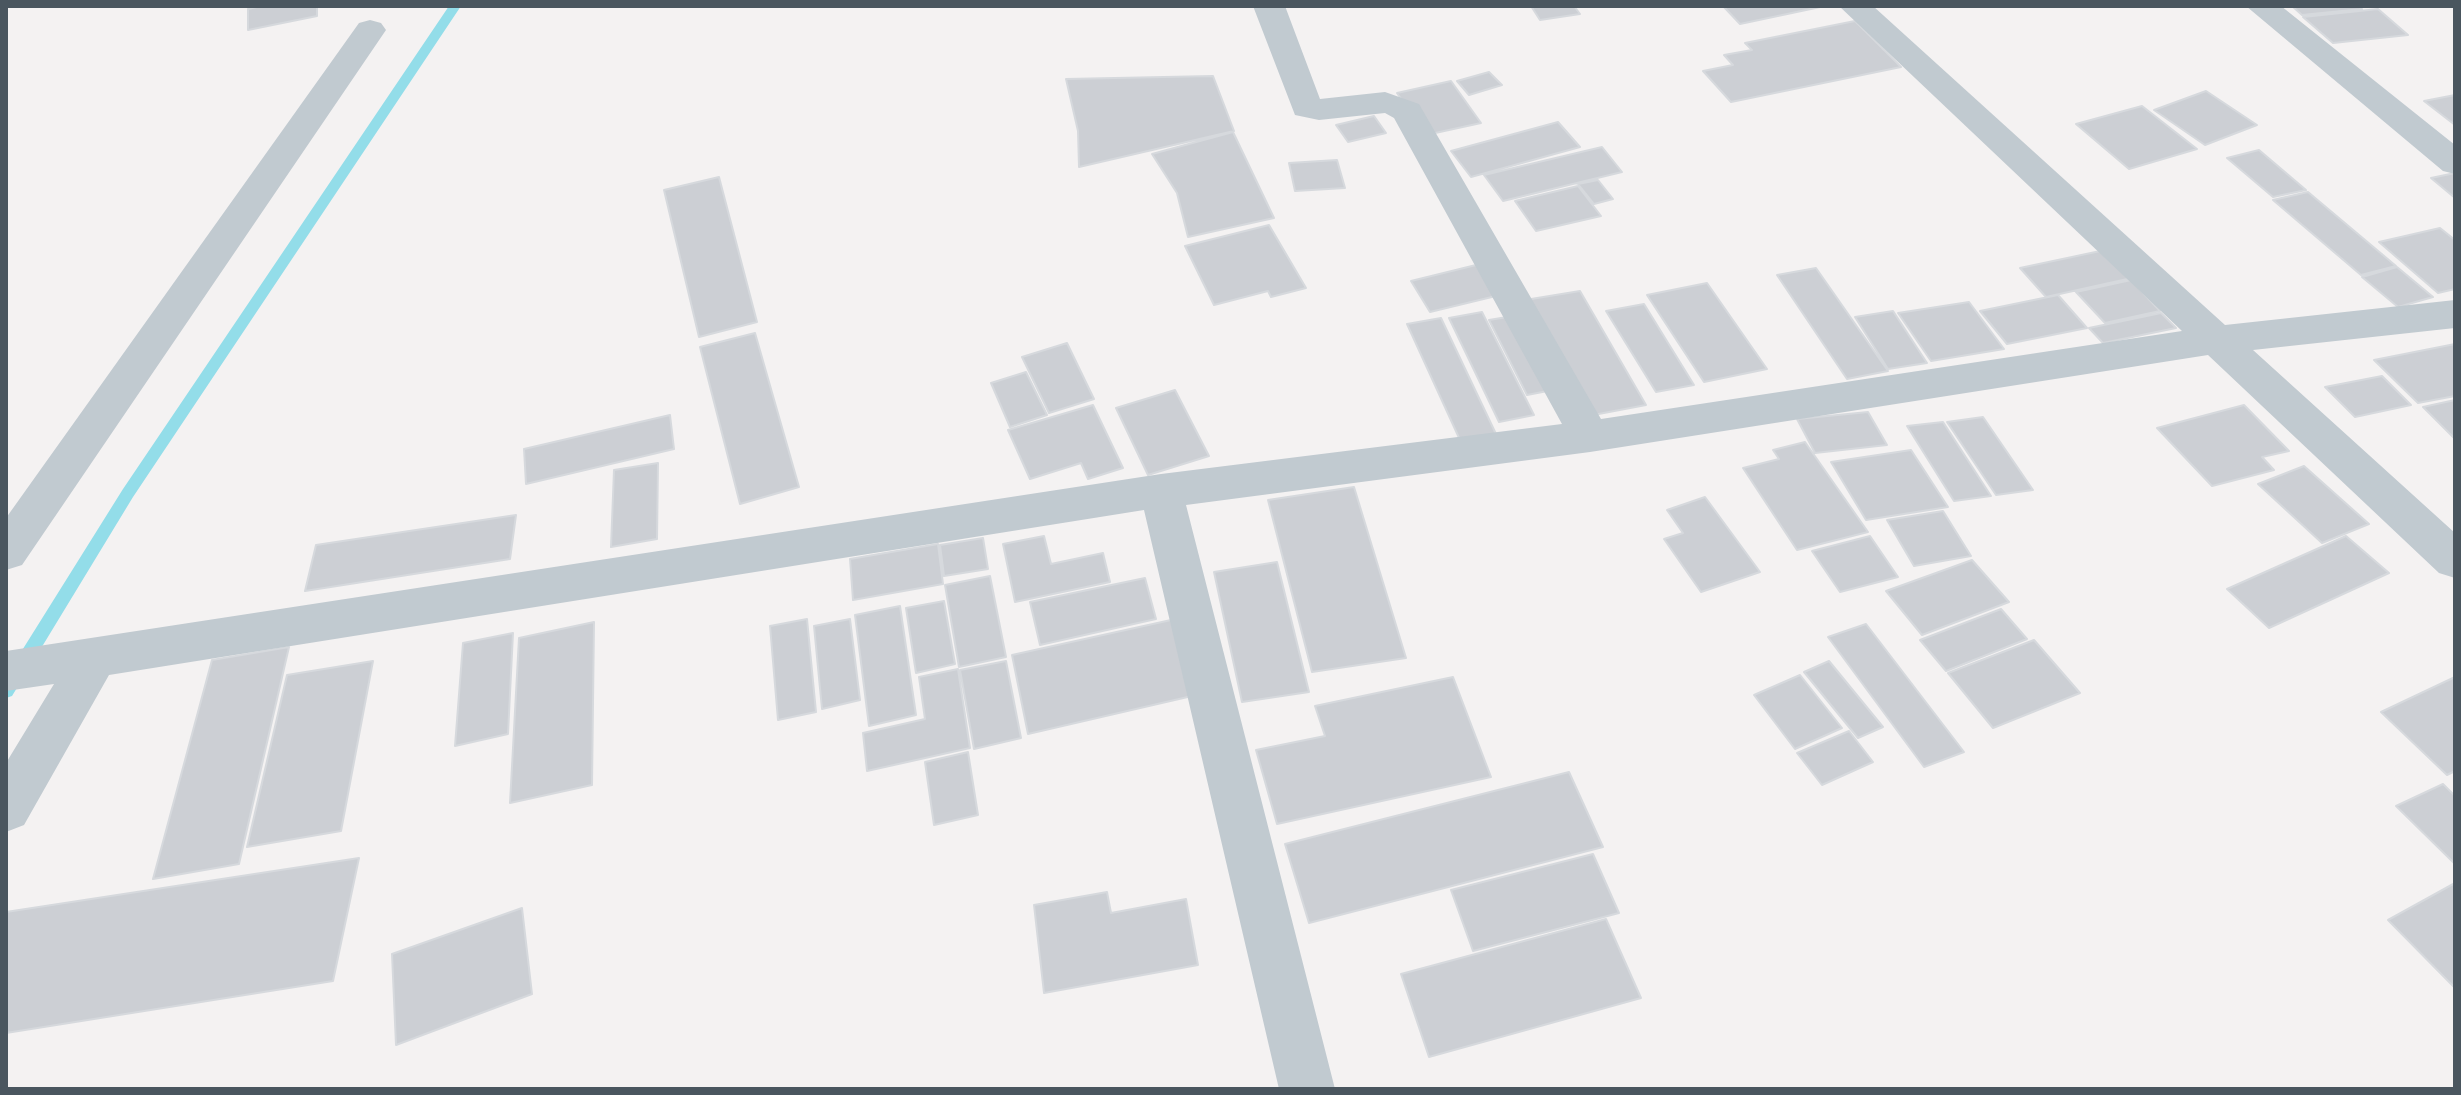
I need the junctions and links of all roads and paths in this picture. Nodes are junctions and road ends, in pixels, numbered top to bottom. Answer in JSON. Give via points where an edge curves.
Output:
{"nodes":[{"id":1,"x":1269,"y":6,"type":"edge"},
{"id":2,"x":1855,"y":6,"type":"edge"},
{"id":3,"x":2262,"y":6,"type":"edge"},
{"id":4,"x":370,"y":30,"type":"dead end"},
{"id":5,"x":2455,"y":163,"type":"edge"},
{"id":6,"x":2455,"y":314,"type":"edge"},
{"id":7,"x":2214,"y":340,"type":"junction"},
{"id":8,"x":1590,"y":436,"type":"junction"},
{"id":9,"x":1161,"y":491,"type":"junction"},
{"id":10,"x":6,"y":552,"type":"edge"},
{"id":11,"x":2455,"y":560,"type":"edge"},
{"id":12,"x":76,"y":658,"type":"junction"},
{"id":13,"x":6,"y":671,"type":"edge"},
{"id":14,"x":6,"y":809,"type":"edge"},
{"id":15,"x":1307,"y":1089,"type":"edge"}],
"edges":[{"from":1,"to":8,"type":"street","via":[[1307,108],[1332,111],[1383,102],[1407,111]]},
{"from":2,"to":7,"type":"street"},
{"from":3,"to":5,"type":"street"},
{"from":4,"to":10,"type":"street"},
{"from":6,"to":7,"type":"street"},
{"from":7,"to":8,"type":"street"},
{"from":7,"to":11,"type":"street"},
{"from":8,"to":9,"type":"street"},
{"from":9,"to":12,"type":"street"},
{"from":9,"to":15,"type":"street"},
{"from":12,"to":13,"type":"street"},
{"from":12,"to":14,"type":"street"}]}
